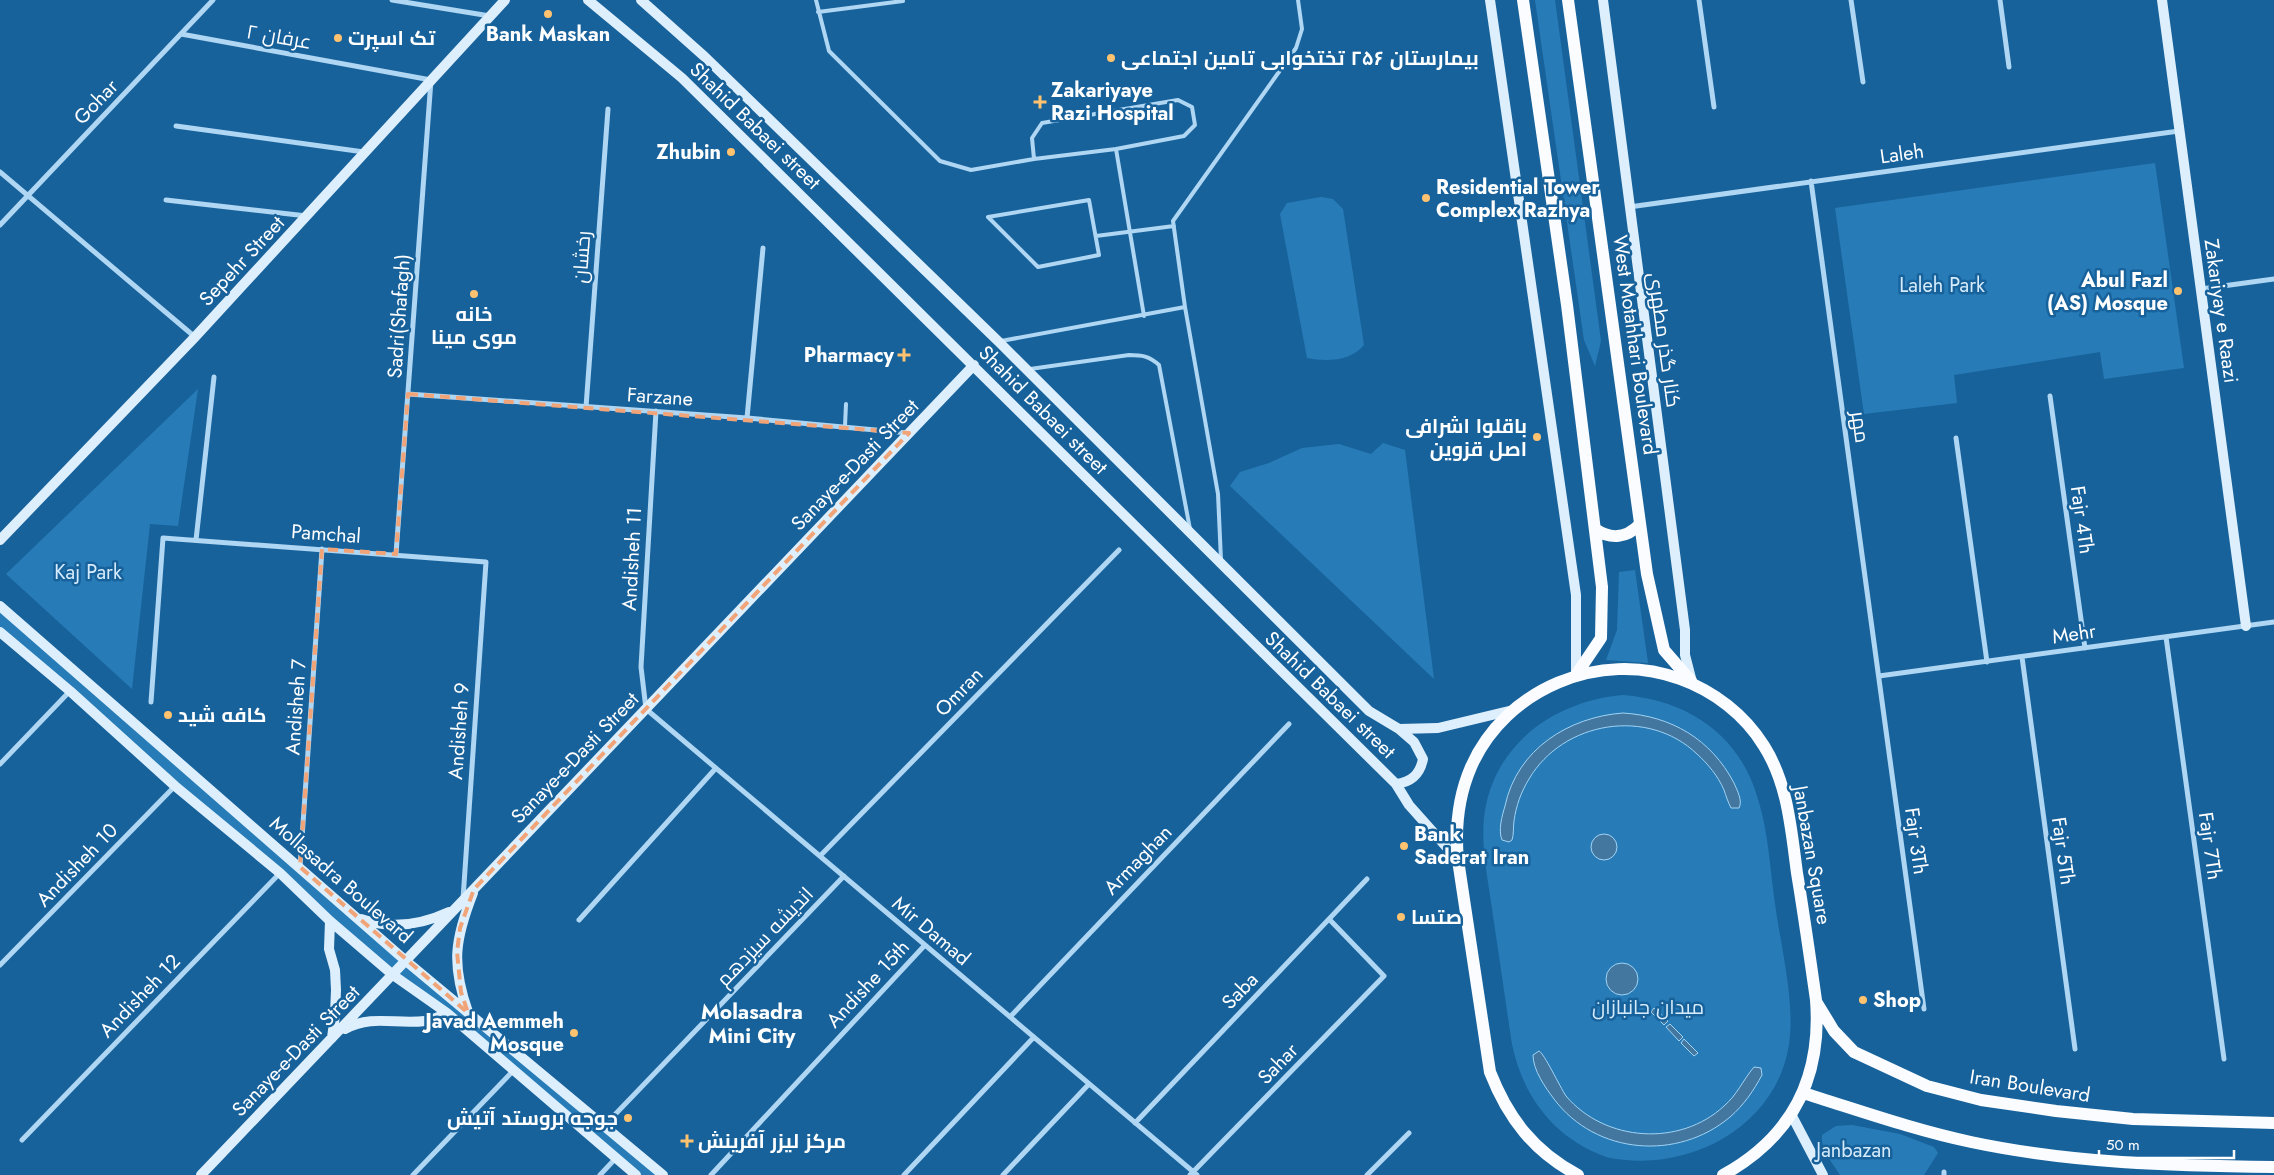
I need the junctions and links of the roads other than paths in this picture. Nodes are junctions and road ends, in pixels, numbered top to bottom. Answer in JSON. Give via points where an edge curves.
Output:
{"nodes":[{"id":1,"x":213,"y":0,"type":"edge"},
{"id":2,"x":392,"y":0,"type":"edge"},
{"id":3,"x":505,"y":0,"type":"edge"},
{"id":4,"x":588,"y":0,"type":"edge"},
{"id":5,"x":641,"y":0,"type":"edge"},
{"id":6,"x":816,"y":0,"type":"edge"},
{"id":7,"x":1298,"y":0,"type":"edge"},
{"id":8,"x":1490,"y":0,"type":"edge"},
{"id":9,"x":1523,"y":0,"type":"edge"},
{"id":10,"x":1568,"y":0,"type":"edge"},
{"id":11,"x":1603,"y":0,"type":"edge"},
{"id":12,"x":1699,"y":0,"type":"edge"},
{"id":13,"x":1851,"y":0,"type":"edge"},
{"id":14,"x":2000,"y":0,"type":"edge"},
{"id":15,"x":2162,"y":0,"type":"edge"},
{"id":16,"x":903,"y":1,"type":"edge"},
{"id":17,"x":818,"y":12,"type":"junction"},
{"id":18,"x":491,"y":16,"type":"junction"},
{"id":19,"x":181,"y":34,"type":"junction"},
{"id":20,"x":2009,"y":67,"type":"dead end"},
{"id":21,"x":431,"y":80,"type":"junction"},
{"id":22,"x":1863,"y":82,"type":"dead end"},
{"id":23,"x":1714,"y":107,"type":"dead end"},
{"id":24,"x":608,"y":109,"type":"dead end"},
{"id":25,"x":176,"y":126,"type":"dead end"},
{"id":26,"x":2179,"y":131,"type":"junction"},
{"id":27,"x":1116,"y":149,"type":"junction"},
{"id":28,"x":366,"y":153,"type":"junction"},
{"id":29,"x":1034,"y":158,"type":"junction"},
{"id":30,"x":0,"y":172,"type":"edge"},
{"id":31,"x":1811,"y":182,"type":"junction"},
{"id":32,"x":28,"y":195,"type":"junction"},
{"id":33,"x":166,"y":200,"type":"dead end"},
{"id":34,"x":1629,"y":207,"type":"junction"},
{"id":35,"x":307,"y":216,"type":"junction"},
{"id":36,"x":0,"y":224,"type":"edge"},
{"id":37,"x":1174,"y":226,"type":"junction"},
{"id":38,"x":1130,"y":231,"type":"junction"},
{"id":39,"x":1096,"y":236,"type":"junction"},
{"id":40,"x":763,"y":248,"type":"dead end"},
{"id":41,"x":2274,"y":279,"type":"edge"},
{"id":42,"x":2200,"y":289,"type":"junction"},
{"id":43,"x":1185,"y":307,"type":"junction"},
{"id":44,"x":1144,"y":316,"type":"junction"},
{"id":45,"x":195,"y":337,"type":"junction"},
{"id":46,"x":999,"y":342,"type":"junction"},
{"id":47,"x":974,"y":365,"type":"junction"},
{"id":48,"x":1027,"y":370,"type":"junction"},
{"id":49,"x":214,"y":377,"type":"dead end"},
{"id":50,"x":408,"y":394,"type":"junction"},
{"id":51,"x":2050,"y":396,"type":"dead end"},
{"id":52,"x":846,"y":404,"type":"dead end"},
{"id":53,"x":586,"y":406,"type":"junction"},
{"id":54,"x":656,"y":411,"type":"junction"},
{"id":55,"x":747,"y":418,"type":"junction"},
{"id":56,"x":845,"y":426,"type":"junction"},
{"id":57,"x":910,"y":433,"type":"junction"},
{"id":58,"x":1956,"y":438,"type":"dead end"},
{"id":59,"x":1640,"y":524,"type":"junction"},
{"id":60,"x":1595,"y":529,"type":"junction"},
{"id":61,"x":1191,"y":534,"type":"junction"},
{"id":62,"x":0,"y":540,"type":"edge"},
{"id":63,"x":196,"y":540,"type":"junction"},
{"id":64,"x":322,"y":549,"type":"junction"},
{"id":65,"x":1118,"y":550,"type":"dead end"},
{"id":66,"x":396,"y":554,"type":"junction"},
{"id":67,"x":486,"y":562,"type":"joint"},
{"id":68,"x":1222,"y":565,"type":"junction"},
{"id":69,"x":0,"y":606,"type":"edge"},
{"id":70,"x":2274,"y":622,"type":"edge"},
{"id":71,"x":2246,"y":626,"type":"junction"},
{"id":72,"x":0,"y":632,"type":"edge"},
{"id":73,"x":2166,"y":637,"type":"junction"},
{"id":74,"x":2084,"y":648,"type":"junction"},
{"id":75,"x":2022,"y":657,"type":"junction"},
{"id":76,"x":1987,"y":662,"type":"junction"},
{"id":77,"x":1576,"y":675,"type":"junction"},
{"id":78,"x":1879,"y":676,"type":"junction"},
{"id":79,"x":1692,"y":683,"type":"junction"},
{"id":80,"x":70,"y":691,"type":"junction"},
{"id":81,"x":151,"y":702,"type":"dead end"},
{"id":82,"x":646,"y":709,"type":"junction"},
{"id":83,"x":1514,"y":710,"type":"junction"},
{"id":84,"x":1289,"y":724,"type":"dead end"},
{"id":85,"x":1399,"y":729,"type":"junction"},
{"id":86,"x":0,"y":764,"type":"edge"},
{"id":87,"x":716,"y":768,"type":"junction"},
{"id":88,"x":1396,"y":784,"type":"junction"},
{"id":89,"x":175,"y":786,"type":"junction"},
{"id":90,"x":820,"y":856,"type":"junction"},
{"id":91,"x":1458,"y":860,"type":"junction"},
{"id":92,"x":300,"y":867,"type":"junction"},
{"id":93,"x":280,"y":872,"type":"junction"},
{"id":94,"x":844,"y":876,"type":"junction"},
{"id":95,"x":1366,"y":879,"type":"dead end"},
{"id":96,"x":474,"y":889,"type":"junction"},
{"id":97,"x":462,"y":901,"type":"junction"},
{"id":98,"x":454,"y":910,"type":"junction"},
{"id":99,"x":356,"y":917,"type":"junction"},
{"id":100,"x":1329,"y":919,"type":"junction"},
{"id":101,"x":579,"y":920,"type":"dead end"},
{"id":102,"x":330,"y":921,"type":"junction"},
{"id":103,"x":925,"y":945,"type":"junction"},
{"id":104,"x":406,"y":961,"type":"junction"},
{"id":105,"x":0,"y":966,"type":"edge"},
{"id":106,"x":393,"y":975,"type":"junction"},
{"id":107,"x":1816,"y":1000,"type":"junction"},
{"id":108,"x":1924,"y":1010,"type":"dead end"},
{"id":109,"x":447,"y":1013,"type":"junction"},
{"id":110,"x":468,"y":1013,"type":"junction"},
{"id":111,"x":1010,"y":1017,"type":"junction"},
{"id":112,"x":335,"y":1035,"type":"junction"},
{"id":113,"x":1034,"y":1037,"type":"junction"},
{"id":114,"x":2075,"y":1049,"type":"dead end"},
{"id":115,"x":2224,"y":1059,"type":"dead end"},
{"id":116,"x":514,"y":1071,"type":"junction"},
{"id":117,"x":1089,"y":1084,"type":"junction"},
{"id":118,"x":1803,"y":1093,"type":"junction"},
{"id":119,"x":1791,"y":1114,"type":"junction"},
{"id":120,"x":1135,"y":1123,"type":"junction"},
{"id":121,"x":2274,"y":1123,"type":"edge"},
{"id":122,"x":604,"y":1126,"type":"junction"},
{"id":123,"x":1409,"y":1133,"type":"dead end"},
{"id":124,"x":22,"y":1140,"type":"dead end"},
{"id":125,"x":616,"y":1158,"type":"junction"},
{"id":126,"x":2274,"y":1167,"type":"edge"},
{"id":127,"x":1193,"y":1174,"type":"edge"},
{"id":128,"x":201,"y":1175,"type":"edge"},
{"id":129,"x":413,"y":1175,"type":"edge"},
{"id":130,"x":600,"y":1175,"type":"edge"},
{"id":131,"x":636,"y":1175,"type":"edge"},
{"id":132,"x":663,"y":1175,"type":"edge"},
{"id":133,"x":711,"y":1175,"type":"edge"},
{"id":134,"x":904,"y":1175,"type":"edge"},
{"id":135,"x":1003,"y":1175,"type":"edge"},
{"id":136,"x":1367,"y":1175,"type":"edge"},
{"id":137,"x":1578,"y":1175,"type":"edge"},
{"id":138,"x":1723,"y":1175,"type":"edge"},
{"id":139,"x":1823,"y":1175,"type":"edge"}],
"edges":[{"from":1,"to":19,"type":"street","name":"Gohar"},
{"from":2,"to":18,"type":"street"},
{"from":3,"to":18,"type":"street","name":"Sepehr Street"},
{"from":4,"to":47,"type":"street","name":"Shahid Babaei street","via":[[682,78]]},
{"from":5,"to":46,"type":"street","name":"Shahid Babaei street","via":[[705,57]]},
{"from":6,"to":17,"type":"lane"},
{"from":7,"to":37,"type":"lane","via":[[1302,28],[1296,48],[1173,221]]},
{"from":8,"to":77,"type":"street","via":[[1576,596]]},
{"from":9,"to":60,"type":"main road"},
{"from":10,"to":59,"type":"main road","name":"West Motahhari Boulevard"},
{"from":11,"to":34,"type":"street","name":"کنار گذر مطهری"},
{"from":12,"to":23,"type":"street"},
{"from":13,"to":22,"type":"street"},
{"from":14,"to":20,"type":"street"},
{"from":15,"to":26,"type":"street","name":"Zakariyay e Raazi"},
{"from":16,"to":17,"type":"lane"},
{"from":17,"to":29,"type":"lane","via":[[829,51],[940,161],[971,170]]},
{"from":18,"to":21,"type":"street","name":"Sepehr Street"},
{"from":19,"to":21,"type":"street","name":"عرفان ۲"},
{"from":19,"to":32,"type":"street","name":"Gohar"},
{"from":21,"to":28,"type":"street","name":"Sepehr Street"},
{"from":21,"to":50,"type":"street","name":"Sadri(Shafagh)"},
{"from":24,"to":53,"type":"street","name":"رخشان"},
{"from":25,"to":28,"type":"street"},
{"from":26,"to":31,"type":"street","name":"Laleh"},
{"from":26,"to":42,"type":"street","name":"Zakariyay e Raazi"},
{"from":27,"to":29,"type":"lane"},
{"from":27,"to":29,"type":"lane","via":[[1184,136],[1195,125],[1192,107],[1178,100],[1042,123],[1032,138]]},
{"from":27,"to":38,"type":"lane"},
{"from":28,"to":35,"type":"street","name":"Sepehr Street"},
{"from":30,"to":32,"type":"street"},
{"from":31,"to":34,"type":"street","name":"Laleh"},
{"from":31,"to":78,"type":"street","name":"مهر"},
{"from":32,"to":36,"type":"street","name":"Gohar"},
{"from":32,"to":45,"type":"street"},
{"from":33,"to":35,"type":"street"},
{"from":34,"to":79,"type":"street","name":"کنار گذر مطهری"},
{"from":35,"to":45,"type":"street","name":"Sepehr Street"},
{"from":37,"to":38,"type":"lane"},
{"from":37,"to":43,"type":"lane"},
{"from":38,"to":39,"type":"lane"},
{"from":38,"to":44,"type":"lane"},
{"from":39,"to":39,"type":"lane","via":[[1099,255],[1038,267],[988,217],[1089,200]]},
{"from":40,"to":55,"type":"street"},
{"from":41,"to":42,"type":"street"},
{"from":42,"to":71,"type":"street","name":"Zakariyay e Raazi"},
{"from":43,"to":44,"type":"lane"},
{"from":43,"to":68,"type":"lane","via":[[1218,494]]},
{"from":44,"to":46,"type":"lane"},
{"from":45,"to":62,"type":"street","name":"Sepehr Street"},
{"from":46,"to":48,"type":"street","name":"Shahid Babaei street"},
{"from":47,"to":57,"type":"street","name":"Sanaye-e-Dasti Street"},
{"from":47,"to":88,"type":"street","name":"Shahid Babaei street"},
{"from":48,"to":61,"type":"street","name":"Shahid Babaei street"},
{"from":48,"to":61,"type":"lane","via":[[1129,355],[1152,358],[1158,365]]},
{"from":49,"to":63,"type":"street"},
{"from":50,"to":53,"type":"street","name":"Farzane"},
{"from":50,"to":66,"type":"street","name":"Sadri(Shafagh)"},
{"from":51,"to":74,"type":"street","name":"Fajr 4Th"},
{"from":52,"to":56,"type":"lane"},
{"from":53,"to":54,"type":"street","name":"Farzane"},
{"from":54,"to":55,"type":"street","name":"Farzane"},
{"from":54,"to":82,"type":"street","name":"Andisheh 11","via":[[641,667]]},
{"from":55,"to":56,"type":"street","name":"Farzane"},
{"from":56,"to":57,"type":"street","name":"Farzane"},
{"from":57,"to":82,"type":"street","name":"Sanaye-e-Dasti Street"},
{"from":58,"to":76,"type":"street"},
{"from":59,"to":60,"type":"main road","via":[[1630,534],[1616,537],[1601,534]]},
{"from":59,"to":79,"type":"main road","name":"West Motahhari Boulevard","via":[[1664,650]]},
{"from":60,"to":77,"type":"main road","via":[[1602,587],[1601,638]]},
{"from":61,"to":68,"type":"street","name":"Shahid Babaei street"},
{"from":63,"to":64,"type":"street","name":"Pamchal"},
{"from":63,"to":81,"type":"street","name":"Pamchal","via":[[163,538]]},
{"from":64,"to":66,"type":"street","name":"Pamchal"},
{"from":64,"to":92,"type":"street","name":"Andisheh 7"},
{"from":65,"to":90,"type":"street","name":"Omran"},
{"from":66,"to":67,"type":"street","name":"Pamchal"},
{"from":67,"to":97,"type":"street","name":"Andisheh 9"},
{"from":68,"to":85,"type":"street","name":"Shahid Babaei street","via":[[1369,711]]},
{"from":69,"to":92,"type":"street","name":"Mollasadra Boulevard"},
{"from":70,"to":71,"type":"street","name":"Mehr"},
{"from":71,"to":73,"type":"street","name":"Mehr"},
{"from":72,"to":80,"type":"street","name":"Mollasadra Boulevard"},
{"from":73,"to":74,"type":"street","name":"Mehr"},
{"from":73,"to":115,"type":"street","name":"Fajr 7Th"},
{"from":74,"to":75,"type":"street","name":"Mehr"},
{"from":75,"to":76,"type":"street","name":"Mehr"},
{"from":75,"to":114,"type":"street","name":"Fajr 5Th"},
{"from":76,"to":78,"type":"street","name":"Mehr"},
{"from":77,"to":79,"type":"main road","name":"Janbazan Square","via":[[1623,668],[1670,675]]},
{"from":77,"to":83,"type":"main road","name":"Janbazan Square","via":[[1540,691]]},
{"from":78,"to":108,"type":"street","name":"Fajr 3Th"},
{"from":79,"to":107,"type":"main road","name":"Janbazan Square","via":[[1744,720],[1764,745],[1784,788]]},
{"from":80,"to":86,"type":"street"},
{"from":80,"to":89,"type":"street","name":"Mollasadra Boulevard"},
{"from":82,"to":87,"type":"street","name":"Mir Damad"},
{"from":82,"to":96,"type":"street","name":"Sanaye-e-Dasti Street"},
{"from":83,"to":85,"type":"street","name":"Shahid Babaei street","via":[[1438,728]]},
{"from":83,"to":91,"type":"main road","name":"Janbazan Square","via":[[1482,746],[1471,767],[1458,813]]},
{"from":84,"to":111,"type":"street","name":"Armaghan"},
{"from":85,"to":88,"type":"street","via":[[1414,742],[1423,759],[1415,777]]},
{"from":87,"to":90,"type":"street","name":"Mir Damad"},
{"from":87,"to":101,"type":"street"},
{"from":88,"to":91,"type":"street","name":"Shahid Babaei street","via":[[1409,805]]},
{"from":89,"to":93,"type":"street","name":"Mollasadra Boulevard"},
{"from":89,"to":105,"type":"street","name":"Andisheh 10"},
{"from":90,"to":94,"type":"street","name":"Mir Damad"},
{"from":91,"to":137,"type":"main road","name":"Janbazan Square","via":[[1490,1072],[1510,1115],[1524,1134],[1541,1151]]},
{"from":92,"to":99,"type":"street","name":"Mollasadra Boulevard"},
{"from":93,"to":102,"type":"street","name":"Mollasadra Boulevard"},
{"from":93,"to":124,"type":"street","name":"Andisheh 12"},
{"from":94,"to":103,"type":"street","name":"Mir Damad"},
{"from":94,"to":122,"type":"street","name":"اندیشه سیزدهم"},
{"from":95,"to":100,"type":"street","name":"Saba"},
{"from":96,"to":97,"type":"street","name":"Sanaye-e-Dasti Street"},
{"from":96,"to":110,"type":"street","via":[[460,928],[457,952],[461,992]]},
{"from":97,"to":98,"type":"street","name":"Sanaye-e-Dasti Street"},
{"from":98,"to":99,"type":"street","via":[[424,921],[392,925]]},
{"from":98,"to":104,"type":"street","name":"Sanaye-e-Dasti Street"},
{"from":99,"to":104,"type":"street","name":"Mollasadra Boulevard"},
{"from":100,"to":120,"type":"street","name":"Saba"},
{"from":100,"to":127,"type":"street","name":"Sahar","via":[[1384,976]]},
{"from":102,"to":106,"type":"street","name":"Mollasadra Boulevard"},
{"from":102,"to":112,"type":"street","via":[[330,949],[336,980]]},
{"from":103,"to":111,"type":"street","name":"Mir Damad"},
{"from":103,"to":133,"type":"street","name":"Andishe 15th"},
{"from":104,"to":106,"type":"street","name":"Sanaye-e-Dasti Street"},
{"from":104,"to":110,"type":"street","name":"Mollasadra Boulevard"},
{"from":106,"to":109,"type":"street","name":"Mollasadra Boulevard"},
{"from":106,"to":112,"type":"street","name":"Sanaye-e-Dasti Street"},
{"from":107,"to":118,"type":"main road","name":"Janbazan Square","via":[[1816,1047]]},
{"from":107,"to":121,"type":"main road","name":"Iran Boulevard","via":[[1834,1031],[1854,1052],[1927,1086],[1981,1100],[2056,1111],[2133,1119]]},
{"from":109,"to":112,"type":"street","via":[[426,1021],[355,1023]]},
{"from":109,"to":116,"type":"street","name":"Mollasadra Boulevard"},
{"from":110,"to":122,"type":"street","name":"Mollasadra Boulevard"},
{"from":111,"to":113,"type":"street","name":"Mir Damad"},
{"from":112,"to":128,"type":"street","name":"Sanaye-e-Dasti Street"},
{"from":113,"to":117,"type":"street","name":"Mir Damad"},
{"from":113,"to":134,"type":"street"},
{"from":116,"to":125,"type":"street","name":"Mollasadra Boulevard"},
{"from":116,"to":129,"type":"street"},
{"from":117,"to":120,"type":"street","name":"Mir Damad"},
{"from":117,"to":135,"type":"street"},
{"from":118,"to":119,"type":"main road","name":"Janbazan Square"},
{"from":118,"to":126,"type":"main road","via":[[1970,1142],[2046,1155],[2136,1163]]},
{"from":119,"to":138,"type":"main road","name":"Janbazan Square","via":[[1760,1150]]},
{"from":119,"to":139,"type":"street"},
{"from":120,"to":127,"type":"street","name":"Mir Damad"},
{"from":122,"to":132,"type":"street","name":"Mollasadra Boulevard"},
{"from":123,"to":136,"type":"street"},
{"from":125,"to":130,"type":"street"},
{"from":125,"to":131,"type":"street","name":"Mollasadra Boulevard"}]}
